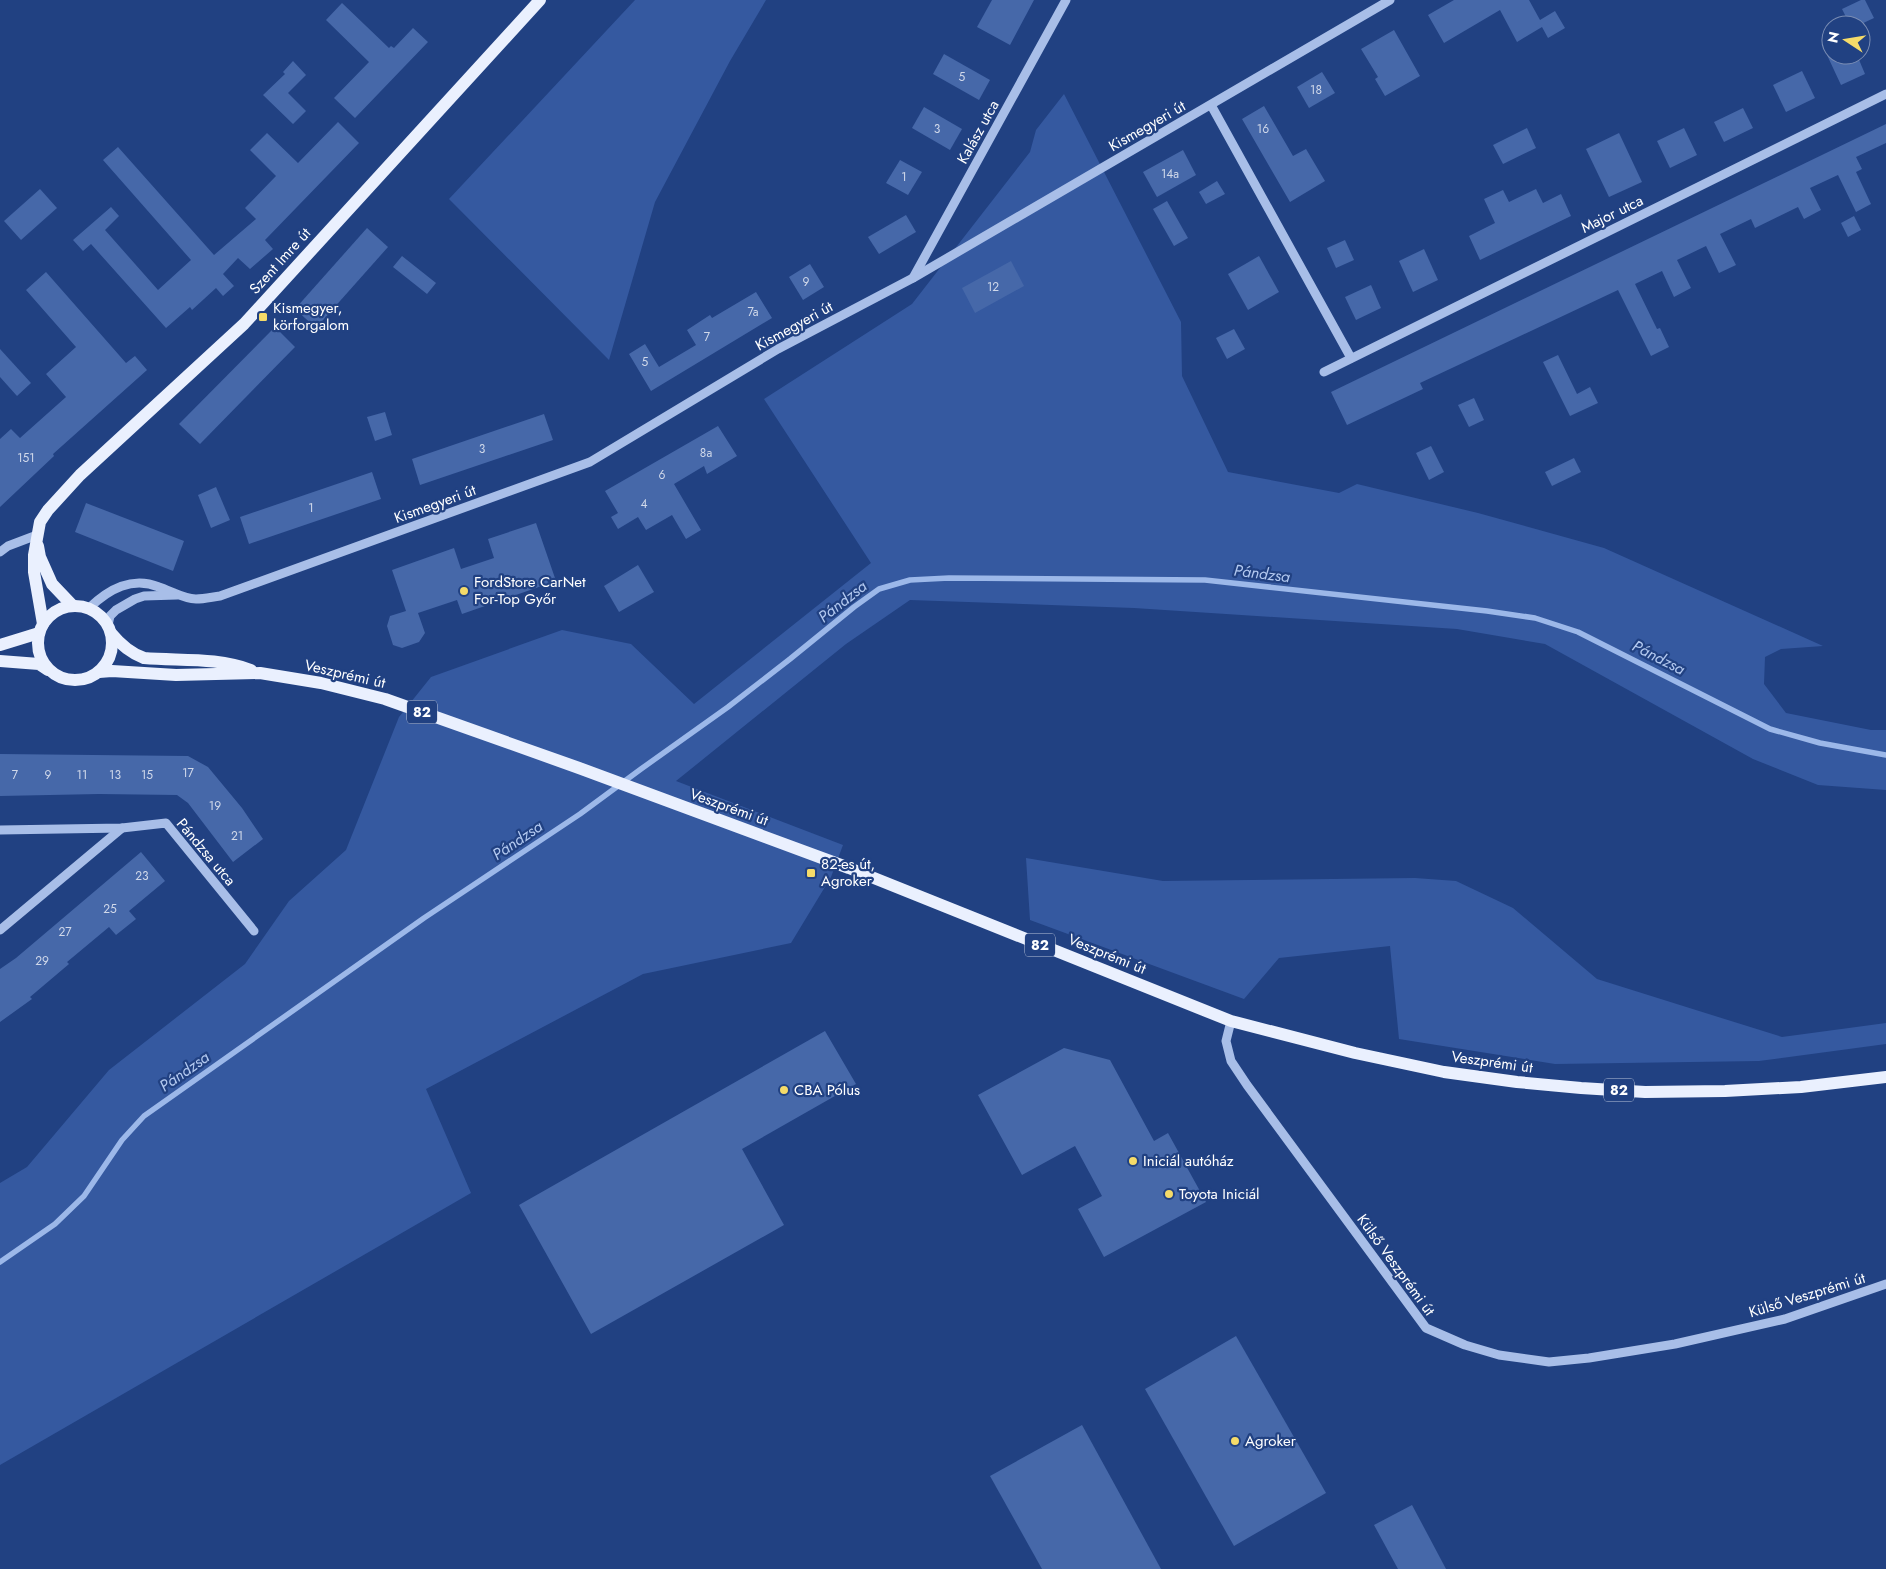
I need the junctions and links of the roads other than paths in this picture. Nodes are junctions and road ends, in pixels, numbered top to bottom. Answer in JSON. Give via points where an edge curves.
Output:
{"nodes":[{"id":1,"x":540,"y":0,"type":"edge"},
{"id":2,"x":1066,"y":0,"type":"edge"},
{"id":3,"x":1390,"y":0,"type":"edge"},
{"id":4,"x":1886,"y":94,"type":"edge"},
{"id":5,"x":1210,"y":105,"type":"junction"},
{"id":6,"x":913,"y":278,"type":"junction"},
{"id":7,"x":1351,"y":358,"type":"junction"},
{"id":8,"x":1324,"y":372,"type":"dead end"},
{"id":9,"x":37,"y":535,"type":"junction"},
{"id":10,"x":0,"y":552,"type":"edge"},
{"id":11,"x":180,"y":595,"type":"junction"},
{"id":12,"x":72,"y":605,"type":"junction"},
{"id":13,"x":89,"y":608,"type":"junction"},
{"id":14,"x":41,"y":628,"type":"junction"},
{"id":15,"x":110,"y":629,"type":"junction"},
{"id":16,"x":0,"y":644,"type":"edge"},
{"id":17,"x":0,"y":661,"type":"edge"},
{"id":18,"x":50,"y":671,"type":"junction"},
{"id":19,"x":99,"y":672,"type":"junction"},
{"id":20,"x":260,"y":674,"type":"junction"},
{"id":21,"x":122,"y":828,"type":"junction"},
{"id":22,"x":0,"y":830,"type":"edge"},
{"id":23,"x":0,"y":930,"type":"edge"},
{"id":24,"x":254,"y":931,"type":"dead end"},
{"id":25,"x":1231,"y":1021,"type":"junction"},
{"id":26,"x":1886,"y":1077,"type":"edge"},
{"id":27,"x":1886,"y":1284,"type":"edge"}],
"edges":[{"from":1,"to":9,"type":"main road","name":"Szent Imre út","via":[[244,324],[60,496],[40,522]]},
{"from":2,"to":6,"type":"street","name":"Kalász utca"},
{"from":3,"to":5,"type":"street","name":"Kismegyeri út"},
{"from":4,"to":7,"type":"street","name":"Major utca"},
{"from":5,"to":6,"type":"street","name":"Kismegyeri út"},
{"from":5,"to":7,"type":"street"},
{"from":6,"to":11,"type":"street","name":"Kismegyeri út","via":[[778,349],[590,462],[220,596],[196,599]]},
{"from":7,"to":8,"type":"street","name":"Major utca"},
{"from":9,"to":10,"type":"street"},
{"from":9,"to":12,"type":"main road","via":[[40,558],[52,584]]},
{"from":9,"to":14,"type":"main road","name":"Szent Imre út","via":[[34,572]]},
{"from":11,"to":13,"type":"street","name":"Kismegyeri út","via":[[157,586],[126,584]]},
{"from":11,"to":15,"type":"street","name":"Kismegyeri út","via":[[135,599],[110,616]]},
{"from":12,"to":13,"type":"main road"},
{"from":12,"to":14,"type":"main road","via":[[50,614]]},
{"from":13,"to":15,"type":"main road","number":"82","via":[[100,614]]},
{"from":14,"to":16,"type":"main road"},
{"from":14,"to":18,"type":"main road","via":[[38,651]]},
{"from":15,"to":19,"type":"main road","via":[[111,654]]},
{"from":15,"to":20,"type":"main road","name":"Veszprémi út","number":"82","via":[[119,644],[144,658],[217,661],[236,664]]},
{"from":17,"to":18,"type":"main road","number":"82","via":[[39,664]]},
{"from":18,"to":19,"type":"main road","number":"82","via":[[74,681],[87,679]]},
{"from":19,"to":20,"type":"main road","name":"Veszprémi út","number":"82"},
{"from":20,"to":25,"type":"main road","name":"Veszprémi út","number":"82","via":[[321,683],[385,699],[579,768],[849,868]]},
{"from":21,"to":22,"type":"street","name":"Pándzsa utca"},
{"from":21,"to":23,"type":"street"},
{"from":21,"to":24,"type":"street","name":"Pándzsa utca","via":[[166,823]]},
{"from":25,"to":26,"type":"main road","name":"Veszprémi út","number":"82","via":[[1444,1072],[1581,1088],[1645,1092],[1726,1091],[1801,1087]]},
{"from":25,"to":27,"type":"street","name":"Külső Veszprémi út","via":[[1226,1041],[1232,1061],[1252,1093],[1426,1328],[1464,1345],[1549,1362],[1588,1358],[1675,1344],[1785,1319]]}]}
